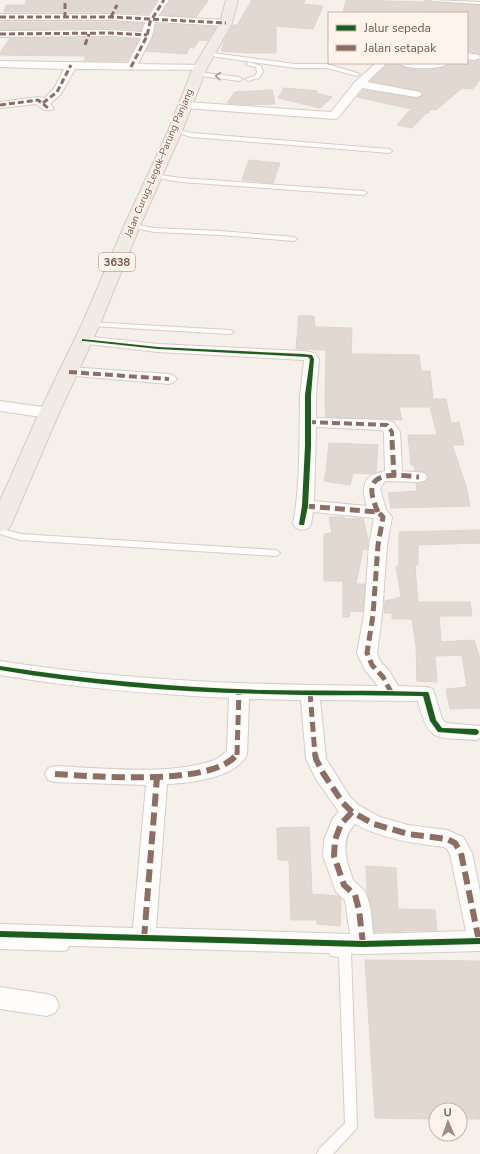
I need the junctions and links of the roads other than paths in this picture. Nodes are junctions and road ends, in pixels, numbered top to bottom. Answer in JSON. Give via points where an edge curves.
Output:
{"nodes":[{"id":1,"x":164,"y":0,"type":"edge"},
{"id":2,"x":232,"y":0,"type":"edge"},
{"id":3,"x":432,"y":0,"type":"edge"},
{"id":4,"x":64,"y":3,"type":"dead end"},
{"id":5,"x":480,"y":3,"type":"edge"},
{"id":6,"x":117,"y":5,"type":"dead end"},
{"id":7,"x":0,"y":17,"type":"edge"},
{"id":8,"x":65,"y":17,"type":"junction"},
{"id":9,"x":111,"y":17,"type":"junction"},
{"id":10,"x":153,"y":18,"type":"junction"},
{"id":11,"x":226,"y":23,"type":"junction"},
{"id":12,"x":0,"y":34,"type":"edge"},
{"id":13,"x":89,"y":34,"type":"junction"},
{"id":14,"x":147,"y":35,"type":"junction"},
{"id":15,"x":0,"y":64,"type":"edge"},
{"id":16,"x":202,"y":64,"type":"junction"},
{"id":17,"x":380,"y":64,"type":"edge"},
{"id":18,"x":412,"y":64,"type":"edge"},
{"id":19,"x":432,"y":64,"type":"edge"},
{"id":20,"x":76,"y":65,"type":"junction"},
{"id":21,"x":131,"y":67,"type":"junction"},
{"id":22,"x":239,"y":79,"type":"dead end"},
{"id":23,"x":248,"y":79,"type":"dead end"},
{"id":24,"x":358,"y":79,"type":"junction"},
{"id":25,"x":416,"y":94,"type":"dead end"},
{"id":26,"x":0,"y":104,"type":"edge"},
{"id":27,"x":186,"y":105,"type":"junction"},
{"id":28,"x":175,"y":131,"type":"junction"},
{"id":29,"x":389,"y":151,"type":"dead end"},
{"id":30,"x":154,"y":176,"type":"junction"},
{"id":31,"x":364,"y":193,"type":"dead end"},
{"id":32,"x":132,"y":226,"type":"junction"},
{"id":33,"x":294,"y":239,"type":"dead end"},
{"id":34,"x":91,"y":324,"type":"junction"},
{"id":35,"x":230,"y":332,"type":"dead end"},
{"id":36,"x":84,"y":340,"type":"junction"},
{"id":37,"x":69,"y":372,"type":"junction"},
{"id":38,"x":169,"y":379,"type":"dead end"},
{"id":39,"x":0,"y":406,"type":"edge"},
{"id":40,"x":49,"y":413,"type":"junction"},
{"id":41,"x":308,"y":422,"type":"junction"},
{"id":42,"x":394,"y":476,"type":"junction"},
{"id":43,"x":419,"y":477,"type":"dead end"},
{"id":44,"x":305,"y":506,"type":"junction"},
{"id":45,"x":378,"y":512,"type":"junction"},
{"id":46,"x":302,"y":524,"type":"dead end"},
{"id":47,"x":0,"y":525,"type":"edge"},
{"id":48,"x":0,"y":531,"type":"edge"},
{"id":49,"x":276,"y":554,"type":"dead end"},
{"id":50,"x":0,"y":668,"type":"edge"},
{"id":51,"x":239,"y":691,"type":"junction"},
{"id":52,"x":310,"y":692,"type":"junction"},
{"id":53,"x":391,"y":692,"type":"junction"},
{"id":54,"x":476,"y":732,"type":"dead end"},
{"id":55,"x":56,"y":774,"type":"dead end"},
{"id":56,"x":157,"y":777,"type":"junction"},
{"id":57,"x":352,"y":812,"type":"junction"},
{"id":58,"x":0,"y":934,"type":"edge"},
{"id":59,"x":144,"y":939,"type":"junction"},
{"id":60,"x":480,"y":941,"type":"edge"},
{"id":61,"x":0,"y":944,"type":"edge"},
{"id":62,"x":363,"y":944,"type":"junction"},
{"id":63,"x":0,"y":998,"type":"edge"},
{"id":64,"x":47,"y":1005,"type":"dead end"},
{"id":65,"x":324,"y":1154,"type":"edge"}],
"edges":[{"from":1,"to":10,"type":"street"},
{"from":2,"to":11,"type":"main road","name":"Jalan Curug–Legok–Parung Panjang","number":"3638"},
{"from":3,"to":5,"type":"lane"},
{"from":4,"to":8,"type":"street"},
{"from":6,"to":9,"type":"street"},
{"from":7,"to":8,"type":"street"},
{"from":8,"to":9,"type":"street"},
{"from":9,"to":10,"type":"street"},
{"from":10,"to":11,"type":"street"},
{"from":10,"to":14,"type":"street","via":[[148,23]]},
{"from":11,"to":16,"type":"main road","name":"Jalan Curug–Legok–Parung Panjang","number":"3638"},
{"from":12,"to":13,"type":"street"},
{"from":13,"to":14,"type":"street"},
{"from":13,"to":20,"type":"street","via":[[85,49]]},
{"from":14,"to":21,"type":"street"},
{"from":15,"to":20,"type":"street"},
{"from":16,"to":21,"type":"street"},
{"from":22,"to":16,"type":"lane","one_way":true},
{"from":16,"to":23,"type":"lane","via":[[258,66],[259,76]]},
{"from":16,"to":24,"type":"lane","via":[[327,66]]},
{"from":16,"to":27,"type":"main road","name":"Jalan Curug–Legok–Parung Panjang","number":"3638"},
{"from":17,"to":24,"type":"street"},
{"from":18,"to":19,"type":"street"},
{"from":20,"to":21,"type":"street"},
{"from":20,"to":26,"type":"street","via":[[46,106],[38,100]]},
{"from":24,"to":25,"type":"street"},
{"from":24,"to":27,"type":"street","via":[[334,116]]},
{"from":27,"to":28,"type":"main road","name":"Jalan Curug–Legok–Parung Panjang","number":"3638"},
{"from":28,"to":29,"type":"lane"},
{"from":28,"to":30,"type":"main road","name":"Jalan Curug–Legok–Parung Panjang","number":"3638"},
{"from":30,"to":31,"type":"lane"},
{"from":30,"to":32,"type":"main road","name":"Jalan Curug–Legok–Parung Panjang","number":"3638"},
{"from":32,"to":33,"type":"lane","via":[[154,230]]},
{"from":32,"to":34,"type":"main road","name":"Jalan Curug–Legok–Parung Panjang","number":"3638"},
{"from":34,"to":35,"type":"lane"},
{"from":34,"to":36,"type":"main road","name":"Jalan Curug–Legok–Parung Panjang","number":"3638"},
{"from":36,"to":37,"type":"main road","name":"Jalan Curug–Legok–Parung Panjang","number":"3638"},
{"from":36,"to":41,"type":"street","via":[[158,348],[310,356],[312,359]]},
{"from":37,"to":38,"type":"street"},
{"from":37,"to":40,"type":"main road","name":"Jalan Curug–Legok–Parung Panjang","number":"3638"},
{"from":39,"to":40,"type":"street"},
{"from":40,"to":47,"type":"main road","name":"Jalan Curug–Legok–Parung Panjang","number":"3638"},
{"from":41,"to":42,"type":"street","via":[[387,425],[392,432]]},
{"from":41,"to":44,"type":"street"},
{"from":42,"to":43,"type":"street"},
{"from":42,"to":45,"type":"street","via":[[379,477],[371,486],[372,498]]},
{"from":44,"to":45,"type":"street"},
{"from":44,"to":46,"type":"street"},
{"from":45,"to":53,"type":"street","via":[[383,517],[367,653],[372,665]]},
{"from":48,"to":49,"type":"lane","via":[[20,537]]},
{"from":50,"to":51,"type":"street","via":[[44,676],[123,684]]},
{"from":51,"to":52,"type":"street"},
{"from":51,"to":56,"type":"street","via":[[237,755],[232,760],[201,772]]},
{"from":52,"to":53,"type":"street"},
{"from":52,"to":57,"type":"street","via":[[316,759],[337,795]]},
{"from":53,"to":54,"type":"street","via":[[426,694],[433,721],[440,730]]},
{"from":55,"to":56,"type":"street"},
{"from":56,"to":59,"type":"street"},
{"from":57,"to":60,"type":"street","via":[[374,824],[408,834],[447,839],[455,843],[461,853]]},
{"from":57,"to":62,"type":"street","via":[[341,824],[335,840],[334,856],[344,885],[355,895]]},
{"from":58,"to":59,"type":"street"},
{"from":59,"to":62,"type":"street"},
{"from":60,"to":62,"type":"street"},
{"from":61,"to":65,"type":"lane","via":[[345,952],[351,1125]]},
{"from":63,"to":64,"type":"street"}]}
